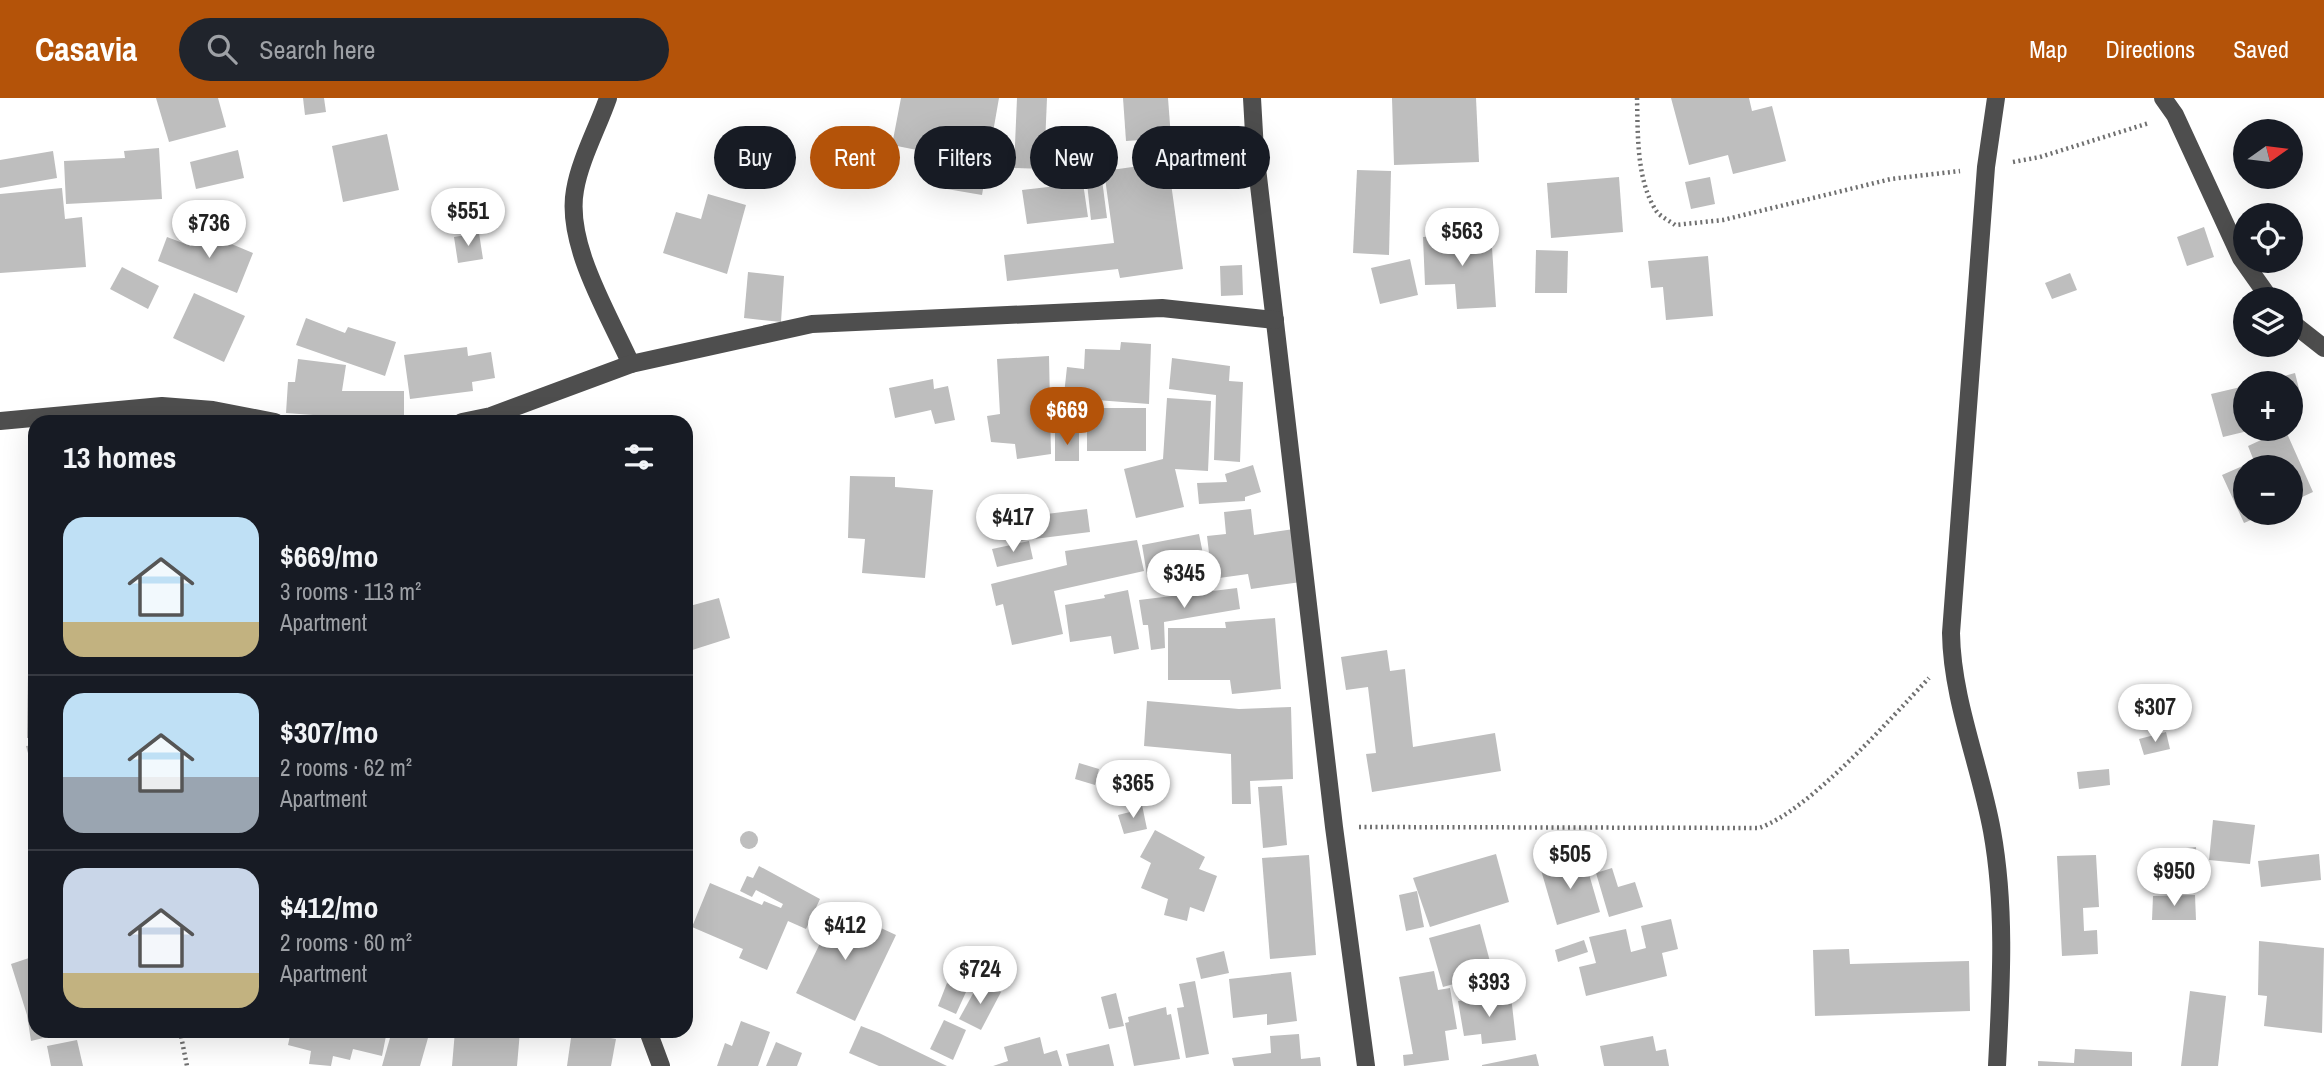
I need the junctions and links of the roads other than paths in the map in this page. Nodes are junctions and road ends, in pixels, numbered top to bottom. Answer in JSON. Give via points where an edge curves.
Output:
{"nodes":[{"id":1,"x":608,"y":98,"type":"edge"},
{"id":2,"x":1252,"y":98,"type":"edge"},
{"id":3,"x":1996,"y":98,"type":"edge"},
{"id":4,"x":2163,"y":98,"type":"edge"},
{"id":5,"x":2262,"y":287,"type":"edge"},
{"id":6,"x":1275,"y":320,"type":"junction"},
{"id":7,"x":2303,"y":331,"type":"edge"},
{"id":8,"x":2324,"y":348,"type":"edge"},
{"id":9,"x":631,"y":364,"type":"junction"},
{"id":10,"x":109,"y":415,"type":"edge"},
{"id":11,"x":239,"y":415,"type":"edge"},
{"id":12,"x":494,"y":415,"type":"edge"},
{"id":13,"x":28,"y":420,"type":"edge"},
{"id":14,"x":0,"y":421,"type":"edge"},
{"id":15,"x":651,"y":1038,"type":"edge"},
{"id":16,"x":661,"y":1066,"type":"edge"},
{"id":17,"x":1366,"y":1066,"type":"edge"},
{"id":18,"x":1997,"y":1066,"type":"edge"}],
"edges":[{"from":1,"to":9,"type":"street","via":[[575,189],[573,216],[587,267]]},
{"from":2,"to":6,"type":"street"},
{"from":3,"to":18,"type":"street","via":[[1986,167],[1951,655],[1993,846],[2002,925]]},
{"from":4,"to":5,"type":"street","via":[[2241,258]]},
{"from":6,"to":9,"type":"street","via":[[1162,308],[812,324]]},
{"from":6,"to":17,"type":"street"},
{"from":7,"to":8,"type":"street"},
{"from":9,"to":12,"type":"street"},
{"from":10,"to":11,"type":"street","via":[[162,406]]},
{"from":13,"to":14,"type":"street"},
{"from":15,"to":16,"type":"street"}]}
